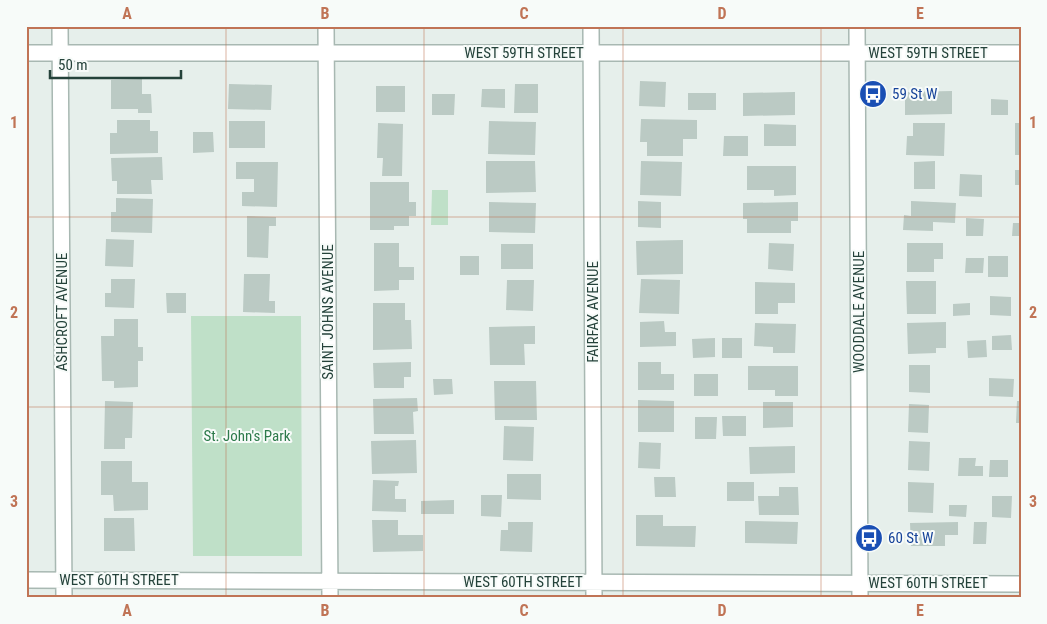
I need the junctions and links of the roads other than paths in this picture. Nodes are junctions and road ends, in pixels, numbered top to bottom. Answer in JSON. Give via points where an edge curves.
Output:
{"nodes":[{"id":1,"x":60,"y":26,"type":"edge"},
{"id":2,"x":326,"y":26,"type":"edge"},
{"id":3,"x":592,"y":26,"type":"edge"},
{"id":4,"x":857,"y":26,"type":"edge"},
{"id":5,"x":26,"y":53,"type":"edge"},
{"id":6,"x":60,"y":53,"type":"junction"},
{"id":7,"x":326,"y":53,"type":"junction"},
{"id":8,"x":592,"y":53,"type":"junction"},
{"id":9,"x":857,"y":53,"type":"junction"},
{"id":10,"x":1021,"y":53,"type":"edge"},
{"id":11,"x":26,"y":580,"type":"edge"},
{"id":12,"x":63,"y":580,"type":"junction"},
{"id":13,"x":330,"y":581,"type":"junction"},
{"id":14,"x":594,"y":582,"type":"junction"},
{"id":15,"x":1021,"y":584,"type":"edge"},
{"id":16,"x":860,"y":590,"type":"edge"},
{"id":17,"x":64,"y":598,"type":"edge"},
{"id":18,"x":330,"y":598,"type":"edge"},
{"id":19,"x":594,"y":598,"type":"edge"}],
"edges":[{"from":1,"to":6,"type":"street","name":"ASHCROFT AVENUE"},
{"from":2,"to":7,"type":"street","name":"SAINT JOHNS AVENUE"},
{"from":3,"to":8,"type":"street","name":"FAIRFAX AVENUE"},
{"from":4,"to":9,"type":"street","name":"WOODDALE AVENUE"},
{"from":5,"to":6,"type":"street","name":"WEST 59TH STREET"},
{"from":6,"to":7,"type":"street","name":"WEST 59TH STREET"},
{"from":6,"to":12,"type":"street","name":"ASHCROFT AVENUE"},
{"from":7,"to":8,"type":"street","name":"WEST 59TH STREET"},
{"from":7,"to":13,"type":"street","name":"SAINT JOHNS AVENUE"},
{"from":8,"to":9,"type":"street","name":"WEST 59TH STREET"},
{"from":8,"to":14,"type":"street","name":"FAIRFAX AVENUE"},
{"from":9,"to":10,"type":"street","name":"WEST 59TH STREET"},
{"from":9,"to":16,"type":"street","name":"WOODDALE AVENUE"},
{"from":11,"to":12,"type":"street","name":"WEST 60TH STREET"},
{"from":12,"to":13,"type":"street","name":"WEST 60TH STREET"},
{"from":12,"to":17,"type":"street","name":"ASHCROFT AVENUE"},
{"from":13,"to":14,"type":"street","name":"WEST 60TH STREET"},
{"from":13,"to":18,"type":"street","name":"SAINT JOHNS AVENUE"},
{"from":14,"to":16,"type":"street","name":"WEST 60TH STREET"},
{"from":14,"to":19,"type":"street","name":"FAIRFAX AVENUE"},
{"from":15,"to":16,"type":"street","name":"WEST 60TH STREET"}]}
